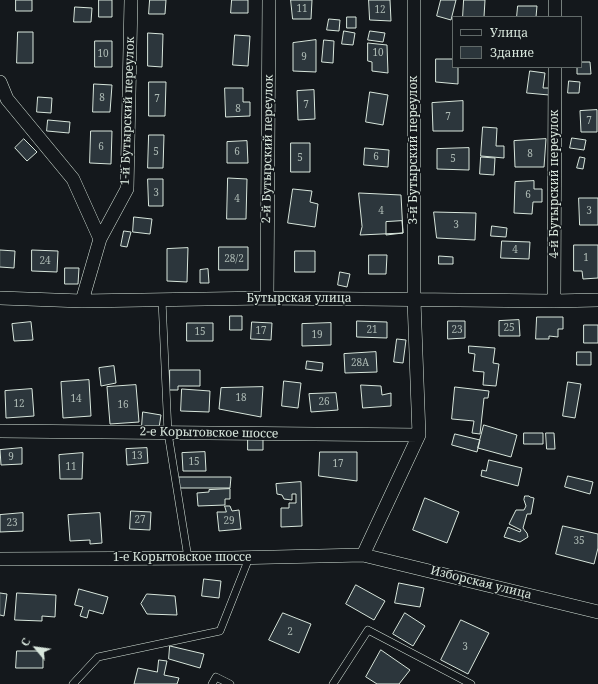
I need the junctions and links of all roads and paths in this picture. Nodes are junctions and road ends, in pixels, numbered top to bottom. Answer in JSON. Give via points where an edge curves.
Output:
{"nodes":[{"id":1,"x":131,"y":0,"type":"edge"},
{"id":2,"x":269,"y":0,"type":"edge"},
{"id":3,"x":414,"y":0,"type":"edge"},
{"id":4,"x":555,"y":0,"type":"edge"},
{"id":5,"x":555,"y":16,"type":"edge"},
{"id":6,"x":555,"y":68,"type":"edge"},
{"id":7,"x":0,"y":82,"type":"edge"},
{"id":8,"x":100,"y":239,"type":"junction"},
{"id":9,"x":0,"y":298,"type":"edge"},
{"id":10,"x":266,"y":298,"type":"junction"},
{"id":11,"x":162,"y":300,"type":"junction"},
{"id":12,"x":414,"y":300,"type":"junction"},
{"id":13,"x":598,"y":300,"type":"edge"},
{"id":14,"x":82,"y":301,"type":"junction"},
{"id":15,"x":554,"y":301,"type":"junction"},
{"id":16,"x":0,"y":431,"type":"edge"},
{"id":17,"x":168,"y":432,"type":"junction"},
{"id":18,"x":419,"y":435,"type":"junction"},
{"id":19,"x":364,"y":555,"type":"junction"},
{"id":20,"x":188,"y":558,"type":"junction"},
{"id":21,"x":249,"y":558,"type":"junction"},
{"id":22,"x":0,"y":559,"type":"edge"},
{"id":23,"x":598,"y":612,"type":"edge"},
{"id":24,"x":73,"y":684,"type":"edge"},
{"id":25,"x":212,"y":684,"type":"edge"},
{"id":26,"x":230,"y":684,"type":"edge"},
{"id":27,"x":333,"y":684,"type":"edge"},
{"id":28,"x":471,"y":684,"type":"edge"}],
"edges":[{"from":1,"to":8,"type":"street","name":"1-й Бутырский переулок","via":[[127,189]]},
{"from":2,"to":10,"type":"street","name":"2-й Бутырский переулок"},
{"from":3,"to":12,"type":"street","name":"3-й Бутырский переулок"},
{"from":4,"to":5,"type":"street"},
{"from":6,"to":15,"type":"street","name":"4-й Бутырский переулок"},
{"from":7,"to":8,"type":"street","via":[[7,99],[73,179]]},
{"from":8,"to":14,"type":"street","name":"1-й Бутырский переулок"},
{"from":9,"to":14,"type":"street","name":"Бутырская улица"},
{"from":10,"to":11,"type":"street","name":"Бутырская улица"},
{"from":10,"to":12,"type":"street","name":"Бутырская улица"},
{"from":11,"to":14,"type":"street","name":"Бутырская улица"},
{"from":11,"to":17,"type":"lane"},
{"from":12,"to":15,"type":"street","name":"Бутырская улица"},
{"from":12,"to":18,"type":"street","name":"3-й Бутырский переулок"},
{"from":13,"to":15,"type":"street","name":"Бутырская улица"},
{"from":16,"to":17,"type":"street","name":"2-е Корытовское шоссе"},
{"from":17,"to":18,"type":"street","name":"2-е Корытовское шоссе"},
{"from":17,"to":20,"type":"lane"},
{"from":18,"to":19,"type":"street"},
{"from":19,"to":21,"type":"street","name":"1-е Корытовское шоссе"},
{"from":19,"to":23,"type":"street","name":"Изборская улица"},
{"from":20,"to":21,"type":"street","name":"1-е Корытовское шоссе"},
{"from":20,"to":22,"type":"street","name":"1-е Корытовское шоссе"},
{"from":21,"to":24,"type":"lane","via":[[220,631],[98,657]]},
{"from":25,"to":26,"type":"lane","via":[[216,677]]},
{"from":27,"to":28,"type":"lane","via":[[368,630]]}]}
